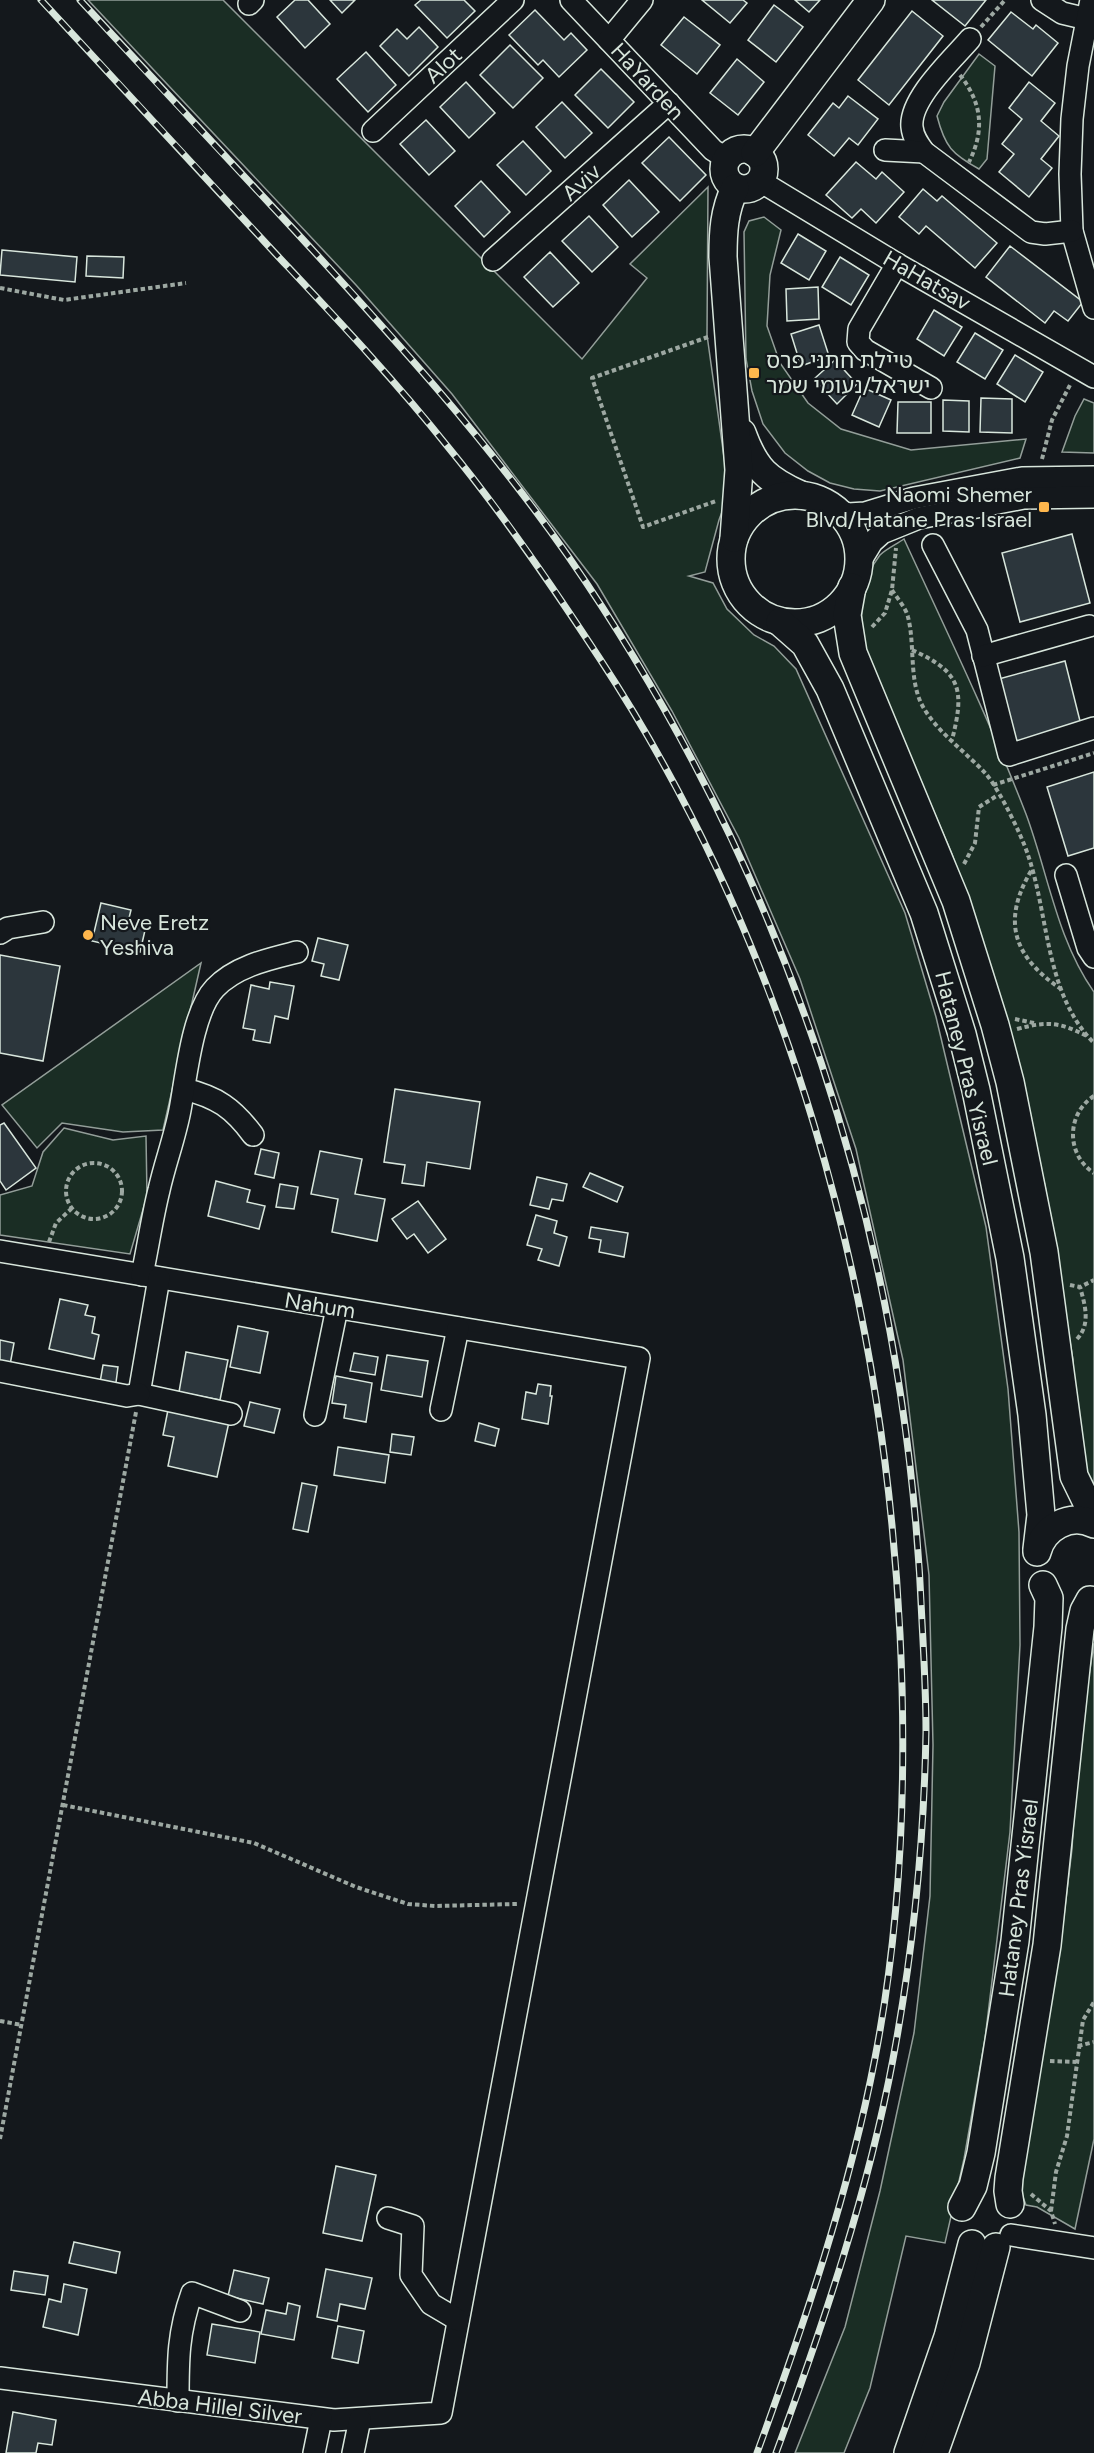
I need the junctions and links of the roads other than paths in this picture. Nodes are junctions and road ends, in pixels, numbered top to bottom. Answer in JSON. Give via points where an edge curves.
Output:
{"nodes":[{"id":1,"x":513,"y":0,"type":"edge"},
{"id":2,"x":571,"y":0,"type":"edge"},
{"id":3,"x":642,"y":0,"type":"edge"},
{"id":4,"x":871,"y":0,"type":"edge"},
{"id":5,"x":1042,"y":0,"type":"edge"},
{"id":6,"x":1089,"y":9,"type":"edge"},
{"id":7,"x":970,"y":39,"type":"road end"},
{"id":8,"x":609,"y":40,"type":"junction"},
{"id":9,"x":669,"y":103,"type":"junction"},
{"id":10,"x":373,"y":131,"type":"dead end"},
{"id":11,"x":885,"y":150,"type":"dead end"},
{"id":12,"x":924,"y":152,"type":"junction"},
{"id":13,"x":755,"y":153,"type":"junction"},
{"id":14,"x":727,"y":159,"type":"junction"},
{"id":15,"x":748,"y":184,"type":"junction"},
{"id":16,"x":1072,"y":231,"type":"junction"},
{"id":17,"x":493,"y":260,"type":"dead end"},
{"id":18,"x":897,"y":264,"type":"junction"},
{"id":19,"x":1094,"y":308,"type":"edge"},
{"id":20,"x":1086,"y":373,"type":"edge"},
{"id":21,"x":931,"y":388,"type":"dead end"},
{"id":22,"x":732,"y":391,"type":"junction"},
{"id":23,"x":1094,"y":477,"type":"edge"},
{"id":24,"x":801,"y":495,"type":"junction"},
{"id":25,"x":1094,"y":497,"type":"edge"},
{"id":26,"x":834,"y":509,"type":"junction"},
{"id":27,"x":734,"y":541,"type":"junction"},
{"id":28,"x":933,"y":545,"type":"dead end"},
{"id":29,"x":855,"y":576,"type":"junction"},
{"id":30,"x":780,"y":622,"type":"junction"},
{"id":31,"x":1089,"y":626,"type":"dead end"},
{"id":32,"x":983,"y":656,"type":"junction"},
{"id":33,"x":1094,"y":728,"type":"edge"},
{"id":34,"x":1066,"y":876,"type":"dead end"},
{"id":35,"x":42,"y":922,"type":"dead end"},
{"id":36,"x":0,"y":933,"type":"edge"},
{"id":37,"x":1092,"y":950,"type":"edge"},
{"id":38,"x":297,"y":952,"type":"dead end"},
{"id":39,"x":184,"y":1089,"type":"junction"},
{"id":40,"x":253,"y":1135,"type":"dead end"},
{"id":41,"x":0,"y":1251,"type":"edge"},
{"id":42,"x":151,"y":1276,"type":"junction"},
{"id":43,"x":337,"y":1308,"type":"junction"},
{"id":44,"x":458,"y":1328,"type":"junction"},
{"id":45,"x":0,"y":1371,"type":"edge"},
{"id":46,"x":139,"y":1394,"type":"junction"},
{"id":47,"x":441,"y":1410,"type":"dead end"},
{"id":48,"x":231,"y":1414,"type":"dead end"},
{"id":49,"x":315,"y":1414,"type":"dead end"},
{"id":50,"x":1094,"y":1517,"type":"edge"},
{"id":51,"x":1094,"y":1524,"type":"edge"},
{"id":52,"x":1037,"y":1549,"type":"junction"},
{"id":53,"x":1043,"y":1585,"type":"junction"},
{"id":54,"x":1092,"y":1599,"type":"edge"},
{"id":55,"x":1009,"y":2191,"type":"junction"},
{"id":56,"x":962,"y":2207,"type":"junction"},
{"id":57,"x":388,"y":2218,"type":"dead end"},
{"id":58,"x":993,"y":2242,"type":"junction"},
{"id":59,"x":1094,"y":2248,"type":"edge"},
{"id":60,"x":240,"y":2311,"type":"dead end"},
{"id":61,"x":458,"y":2320,"type":"junction"},
{"id":62,"x":0,"y":2378,"type":"edge"},
{"id":63,"x":178,"y":2401,"type":"junction"},
{"id":64,"x":321,"y":2419,"type":"junction"},
{"id":65,"x":360,"y":2419,"type":"junction"},
{"id":66,"x":314,"y":2453,"type":"edge"},
{"id":67,"x":353,"y":2453,"type":"edge"},
{"id":68,"x":908,"y":2453,"type":"edge"},
{"id":69,"x":934,"y":2453,"type":"edge"}],
"edges":[{"from":1,"to":10,"type":"street","name":"Alot"},
{"from":2,"to":8,"type":"street","name":"HaYarden"},
{"from":3,"to":8,"type":"street"},
{"from":4,"to":13,"type":"main road"},
{"from":5,"to":6,"type":"street","via":[[1062,13]]},
{"from":6,"to":16,"type":"street","via":[[1072,119]]},
{"from":7,"to":12,"type":"street","via":[[914,109],[914,138]]},
{"from":8,"to":9,"type":"street","name":"HaYarden"},
{"from":9,"to":14,"type":"street","name":"HaYarden","via":[[713,150]]},
{"from":9,"to":17,"type":"street","name":"Aviv"},
{"from":11,"to":12,"type":"street"},
{"from":12,"to":16,"type":"street","via":[[1031,232]]},
{"from":13,"to":14,"type":"main road","via":[[738,150]]},
{"from":13,"to":15,"type":"main road","via":[[764,172]]},
{"from":14,"to":15,"type":"main road","via":[[725,176]]},
{"from":15,"to":18,"type":"street","name":"HaHatsav"},
{"from":15,"to":22,"type":"main road","via":[[728,202],[723,228]]},
{"from":16,"to":19,"type":"street"},
{"from":18,"to":20,"type":"street","name":"HaHatsav"},
{"from":18,"to":21,"type":"street","via":[[859,329],[858,342],[865,350]]},
{"from":22,"to":24,"type":"main road","via":[[737,422],[758,466],[775,483]]},
{"from":22,"to":27,"type":"main road","via":[[739,471]]},
{"from":23,"to":26,"type":"street","via":[[1022,478],[914,498],[866,513],[848,514]]},
{"from":24,"to":26,"type":"main road"},
{"from":24,"to":27,"type":"main road","via":[[762,504],[747,517]]},
{"from":25,"to":29,"type":"street","via":[[1024,498],[919,518],[872,542]]},
{"from":26,"to":29,"type":"main road","via":[[849,525],[857,544]]},
{"from":27,"to":30,"type":"main road","via":[[732,572],[738,589],[749,604]]},
{"from":28,"to":32,"type":"street","via":[[977,630]]},
{"from":29,"to":30,"type":"main road","via":[[843,601],[822,616],[797,623]]},
{"from":29,"to":50,"type":"main road","name":"Hataney Pras Yisrael","via":[[847,615],[853,653],[946,878],[1001,1047],[1044,1252],[1074,1476]]},
{"from":30,"to":52,"type":"main road","name":"Hataney Pras Yisrael","via":[[805,644],[830,689],[924,913],[962,1034],[1012,1269],[1041,1515]]},
{"from":31,"to":32,"type":"street"},
{"from":32,"to":33,"type":"street","via":[[1009,755]]},
{"from":34,"to":37,"type":"street"},
{"from":35,"to":36,"type":"street"},
{"from":38,"to":39,"type":"street","via":[[262,960],[214,989],[190,1050]]},
{"from":39,"to":40,"type":"street","via":[[217,1100],[238,1114]]},
{"from":39,"to":42,"type":"street","via":[[159,1189]]},
{"from":41,"to":42,"type":"street","name":"Nahum"},
{"from":42,"to":43,"type":"street","name":"Nahum"},
{"from":42,"to":46,"type":"street"},
{"from":43,"to":44,"type":"street","name":"Nahum"},
{"from":43,"to":49,"type":"street"},
{"from":44,"to":47,"type":"street"},
{"from":44,"to":61,"type":"street","name":"Nahum","via":[[639,1358]]},
{"from":45,"to":46,"type":"street","via":[[127,1396]]},
{"from":46,"to":48,"type":"street"},
{"from":51,"to":52,"type":"main road","via":[[1063,1522],[1043,1537]]},
{"from":52,"to":53,"type":"main road","name":"Hataney Pras Yisrael","via":[[1035,1562]]},
{"from":53,"to":54,"type":"main road","via":[[1064,1600]]},
{"from":53,"to":56,"type":"main road","name":"Hataney Pras Yisrael","via":[[1049,1598],[1048,1627],[1015,1941],[981,2153],[973,2186]]},
{"from":54,"to":55,"type":"main road","name":"Hataney Pras Yisrael","via":[[1080,1629],[1048,1935]]},
{"from":55,"to":56,"type":"main road","via":[[1003,2197],[987,2192],[969,2199]]},
{"from":55,"to":58,"type":"main road","name":"Hataney Pras Yisrael","via":[[1015,2223]]},
{"from":56,"to":58,"type":"main road","via":[[959,2225],[963,2235]]},
{"from":57,"to":61,"type":"street","via":[[413,2226],[411,2275],[431,2304]]},
{"from":58,"to":59,"type":"street","via":[[1060,2242]]},
{"from":58,"to":68,"type":"main road","via":[[948,2337]]},
{"from":58,"to":69,"type":"main road","via":[[968,2356]]},
{"from":60,"to":63,"type":"street","via":[[192,2293],[182,2319]]},
{"from":61,"to":65,"type":"street","name":"Abba Hillel Silver","via":[[441,2413]]},
{"from":62,"to":63,"type":"street","name":"Abba Hillel Silver"},
{"from":63,"to":64,"type":"street","name":"Abba Hillel Silver"},
{"from":64,"to":65,"type":"street","name":"Abba Hillel Silver"},
{"from":64,"to":66,"type":"street"},
{"from":65,"to":67,"type":"street"}]}
